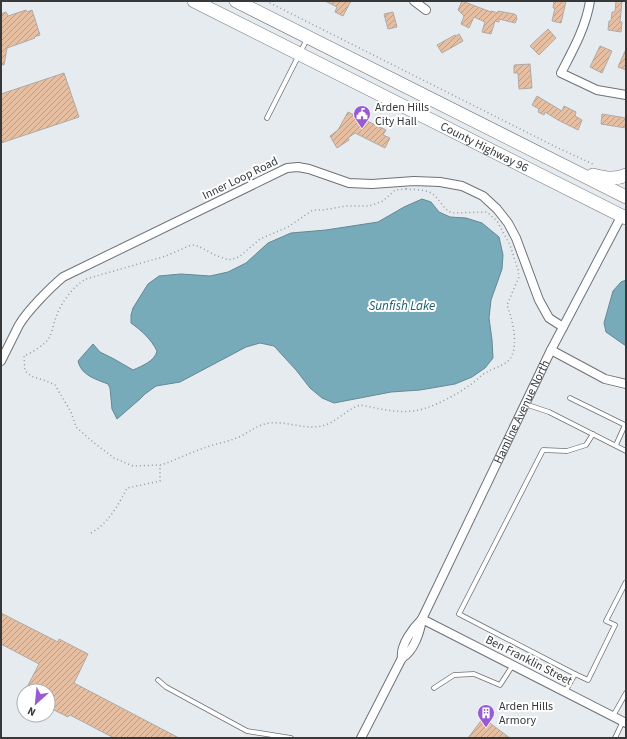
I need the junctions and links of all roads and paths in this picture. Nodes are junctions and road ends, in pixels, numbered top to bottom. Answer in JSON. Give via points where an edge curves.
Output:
{"nodes":[{"id":1,"x":194,"y":1,"type":"edge"},
{"id":2,"x":236,"y":1,"type":"edge"},
{"id":3,"x":266,"y":1,"type":"edge"},
{"id":4,"x":414,"y":1,"type":"edge"},
{"id":5,"x":590,"y":1,"type":"edge"},
{"id":6,"x":426,"y":10,"type":"dead end"},
{"id":7,"x":308,"y":37,"type":"junction"},
{"id":8,"x":299,"y":54,"type":"junction"},
{"id":9,"x":626,"y":95,"type":"edge"},
{"id":10,"x":267,"y":118,"type":"dead end"},
{"id":11,"x":595,"y":165,"type":"dead end"},
{"id":12,"x":565,"y":166,"type":"junction"},
{"id":13,"x":626,"y":175,"type":"edge"},
{"id":14,"x":626,"y":197,"type":"edge"},
{"id":15,"x":622,"y":217,"type":"edge"},
{"id":16,"x":563,"y":327,"type":"junction"},
{"id":17,"x":551,"y":350,"type":"junction"},
{"id":18,"x":1,"y":361,"type":"edge"},
{"id":19,"x":626,"y":384,"type":"edge"},
{"id":20,"x":570,"y":398,"type":"dead end"},
{"id":21,"x":525,"y":404,"type":"junction"},
{"id":22,"x":593,"y":434,"type":"junction"},
{"id":23,"x":616,"y":445,"type":"junction"},
{"id":24,"x":626,"y":451,"type":"edge"},
{"id":25,"x":160,"y":465,"type":"junction"},
{"id":26,"x":92,"y":533,"type":"dead end"},
{"id":27,"x":626,"y":582,"type":"edge"},
{"id":28,"x":422,"y":619,"type":"junction"},
{"id":29,"x":513,"y":665,"type":"junction"},
{"id":30,"x":574,"y":674,"type":"junction"},
{"id":31,"x":158,"y":680,"type":"dead end"},
{"id":32,"x":434,"y":688,"type":"dead end"},
{"id":33,"x":565,"y":692,"type":"junction"},
{"id":34,"x":626,"y":693,"type":"edge"},
{"id":35,"x":613,"y":716,"type":"junction"},
{"id":36,"x":624,"y":722,"type":"edge"},
{"id":37,"x":291,"y":738,"type":"edge"},
{"id":38,"x":361,"y":738,"type":"edge"},
{"id":39,"x":615,"y":738,"type":"edge"}],
"edges":[{"from":1,"to":8,"type":"main road","name":"County Highway 96"},
{"from":2,"to":7,"type":"main road","name":"County Highway 96"},
{"from":3,"to":11,"type":"path"},
{"from":4,"to":6,"type":"street"},
{"from":5,"to":9,"type":"street","via":[[583,27],[561,73],[598,90]]},
{"from":7,"to":8,"type":"lane"},
{"from":7,"to":12,"type":"main road","name":"County Highway 96"},
{"from":8,"to":10,"type":"lane"},
{"from":8,"to":15,"type":"main road","name":"County Highway 96"},
{"from":12,"to":13,"type":"main road","via":[[600,177],[614,178]]},
{"from":12,"to":14,"type":"main road","name":"County Highway 96"},
{"from":15,"to":16,"type":"street","name":"Hamline Avenue North"},
{"from":16,"to":17,"type":"street","name":"Hamline Avenue North"},
{"from":16,"to":18,"type":"street","name":"Inner Loop Road","via":[[549,318],[508,223],[483,196],[462,186],[440,182],[349,183],[298,167],[287,168],[63,277],[28,313]]},
{"from":17,"to":19,"type":"street","via":[[605,379]]},
{"from":17,"to":21,"type":"street","name":"Hamline Avenue North"},
{"from":20,"to":23,"type":"lane","via":[[626,425]]},
{"from":21,"to":22,"type":"lane","via":[[550,412]]},
{"from":21,"to":28,"type":"street","name":"Hamline Avenue North"},
{"from":22,"to":23,"type":"lane"},
{"from":22,"to":30,"type":"lane","via":[[586,445],[567,451],[543,450],[459,614]]},
{"from":23,"to":24,"type":"lane"},
{"from":25,"to":25,"type":"path","via":[[239,437],[269,423],[313,427],[328,424],[360,405],[392,411],[422,410],[470,386],[487,372],[503,365],[512,357],[516,339],[507,305],[519,277],[510,245],[497,221],[488,212],[448,212],[434,195],[428,192],[395,190],[383,201],[369,206],[313,210],[288,227],[260,239],[239,257],[229,260],[194,245],[78,283],[55,318],[49,339],[24,356],[25,371],[55,385],[76,426],[114,458],[133,466]]},
{"from":25,"to":26,"type":"path","via":[[160,481],[127,488],[120,502],[100,528]]},
{"from":27,"to":30,"type":"lane","via":[[606,621],[615,625],[588,680]]},
{"from":28,"to":29,"type":"street","name":"Ben Franklin Street"},
{"from":28,"to":38,"type":"street","name":"Hamline Avenue North","via":[[415,626],[401,652],[402,658]]},
{"from":29,"to":32,"type":"lane","via":[[500,686],[474,674],[454,675]]},
{"from":29,"to":33,"type":"street","name":"Ben Franklin Street"},
{"from":30,"to":33,"type":"lane"},
{"from":31,"to":37,"type":"lane","via":[[166,687],[247,731]]},
{"from":33,"to":35,"type":"street","name":"Ben Franklin Street"},
{"from":34,"to":35,"type":"lane"},
{"from":35,"to":36,"type":"street","name":"Ben Franklin Street"},
{"from":36,"to":39,"type":"lane"}]}
